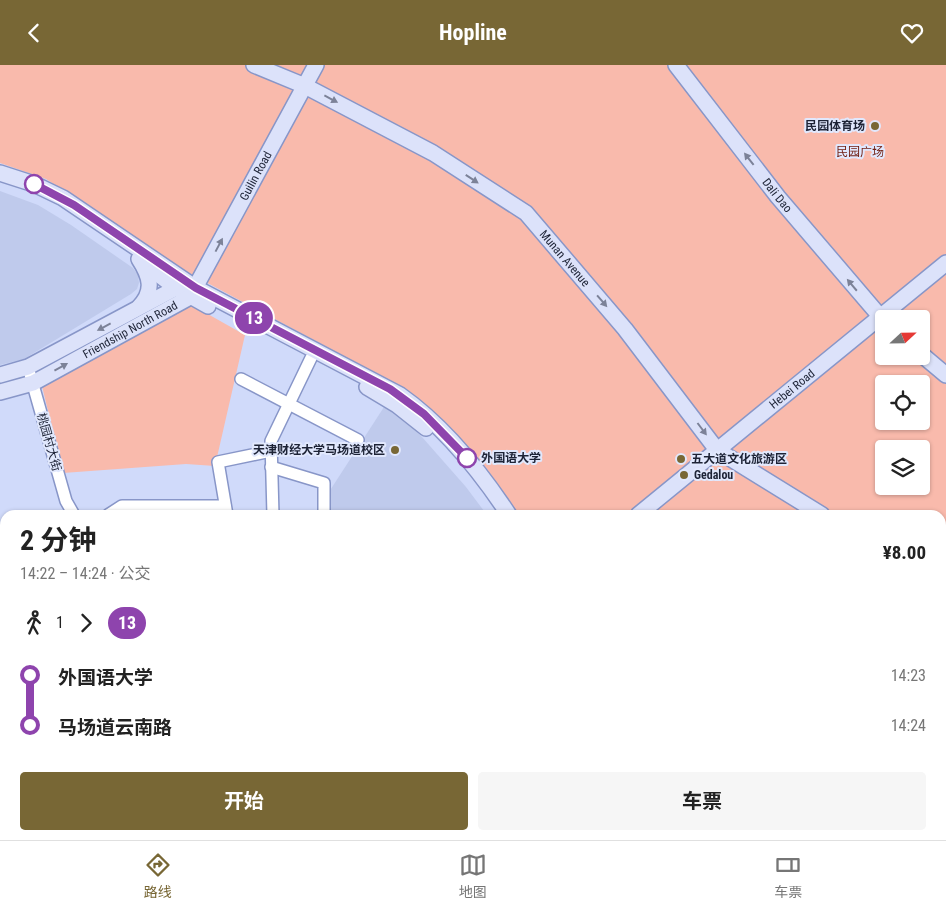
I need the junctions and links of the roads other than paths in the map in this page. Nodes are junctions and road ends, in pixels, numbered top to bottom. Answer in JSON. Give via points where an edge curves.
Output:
{"nodes":[{"id":1,"x":254,"y":65,"type":"edge"},
{"id":2,"x":316,"y":65,"type":"edge"},
{"id":3,"x":676,"y":65,"type":"edge"},
{"id":4,"x":305,"y":86,"type":"junction"},
{"id":5,"x":0,"y":173,"type":"edge"},
{"id":6,"x":0,"y":183,"type":"edge"},
{"id":7,"x":139,"y":259,"type":"junction"},
{"id":8,"x":946,"y":263,"type":"edge"},
{"id":9,"x":176,"y":288,"type":"junction"},
{"id":10,"x":193,"y":292,"type":"junction"},
{"id":11,"x":136,"y":310,"type":"junction"},
{"id":12,"x":891,"y":310,"type":"edge"},
{"id":13,"x":875,"y":312,"type":"edge"},
{"id":14,"x":875,"y":324,"type":"edge"},
{"id":15,"x":311,"y":358,"type":"junction"},
{"id":16,"x":930,"y":362,"type":"edge"},
{"id":17,"x":28,"y":367,"type":"junction"},
{"id":18,"x":0,"y":375,"type":"edge"},
{"id":19,"x":946,"y":375,"type":"edge"},
{"id":20,"x":241,"y":379,"type":"dead end"},
{"id":21,"x":33,"y":383,"type":"junction"},
{"id":22,"x":0,"y":392,"type":"edge"},
{"id":23,"x":289,"y":404,"type":"junction"},
{"id":24,"x":358,"y":440,"type":"dead end"},
{"id":25,"x":717,"y":450,"type":"junction"},
{"id":26,"x":271,"y":451,"type":"junction"},
{"id":27,"x":271,"y":467,"type":"junction"},
{"id":28,"x":71,"y":510,"type":"edge"},
{"id":29,"x":116,"y":510,"type":"edge"},
{"id":30,"x":164,"y":510,"type":"edge"},
{"id":31,"x":226,"y":510,"type":"edge"},
{"id":32,"x":273,"y":510,"type":"edge"},
{"id":33,"x":324,"y":510,"type":"edge"},
{"id":34,"x":495,"y":510,"type":"edge"},
{"id":35,"x":505,"y":510,"type":"edge"},
{"id":36,"x":644,"y":510,"type":"edge"},
{"id":37,"x":814,"y":510,"type":"edge"}],
"edges":[{"from":1,"to":4,"type":"street","name":"Munan Avenue"},
{"from":2,"to":4,"type":"street","name":"Guilin Road"},
{"from":13,"to":3,"type":"street","name":"Dali Dao","one_way":true,"via":[[778,197]]},
{"from":10,"to":4,"type":"street","name":"Guilin Road","one_way":true},
{"from":4,"to":25,"type":"street","name":"Munan Avenue","one_way":true,"via":[[433,153],[526,213],[625,329]]},
{"from":5,"to":10,"type":"street","via":[[63,199]]},
{"from":6,"to":7,"type":"street","via":[[59,206]]},
{"from":7,"to":9,"type":"street"},
{"from":7,"to":11,"type":"street","via":[[150,281],[149,293]]},
{"from":8,"to":12,"type":"street","name":"Hebei Road"},
{"from":9,"to":10,"type":"street","name":"Friendship North Road"},
{"from":9,"to":11,"type":"street","name":"Friendship North Road"},
{"from":10,"to":15,"type":"street"},
{"from":21,"to":10,"type":"street","name":"Friendship North Road","one_way":true},
{"from":10,"to":35,"type":"street","via":[[390,389],[411,403],[468,459]]},
{"from":11,"to":17,"type":"street","name":"Friendship North Road","one_way":true},
{"from":14,"to":25,"type":"street","name":"Hebei Road"},
{"from":15,"to":23,"type":"street"},
{"from":15,"to":34,"type":"street","via":[[379,394],[425,427],[468,472]]},
{"from":16,"to":19,"type":"street"},
{"from":17,"to":18,"type":"street","name":"Friendship North Road"},
{"from":17,"to":21,"type":"street","name":"桃园村大街"},
{"from":20,"to":23,"type":"street"},
{"from":21,"to":22,"type":"street","name":"Friendship North Road"},
{"from":21,"to":28,"type":"street","name":"桃园村大街"},
{"from":23,"to":24,"type":"street"},
{"from":23,"to":26,"type":"street","via":[[270,441]]},
{"from":25,"to":36,"type":"street","name":"Hebei Road"},
{"from":25,"to":37,"type":"street","name":"Munan Avenue"},
{"from":26,"to":27,"type":"street"},
{"from":26,"to":31,"type":"street","via":[[218,462]]},
{"from":27,"to":32,"type":"street"},
{"from":27,"to":33,"type":"street","via":[[324,483]]},
{"from":29,"to":30,"type":"street","via":[[122,506]]}]}
